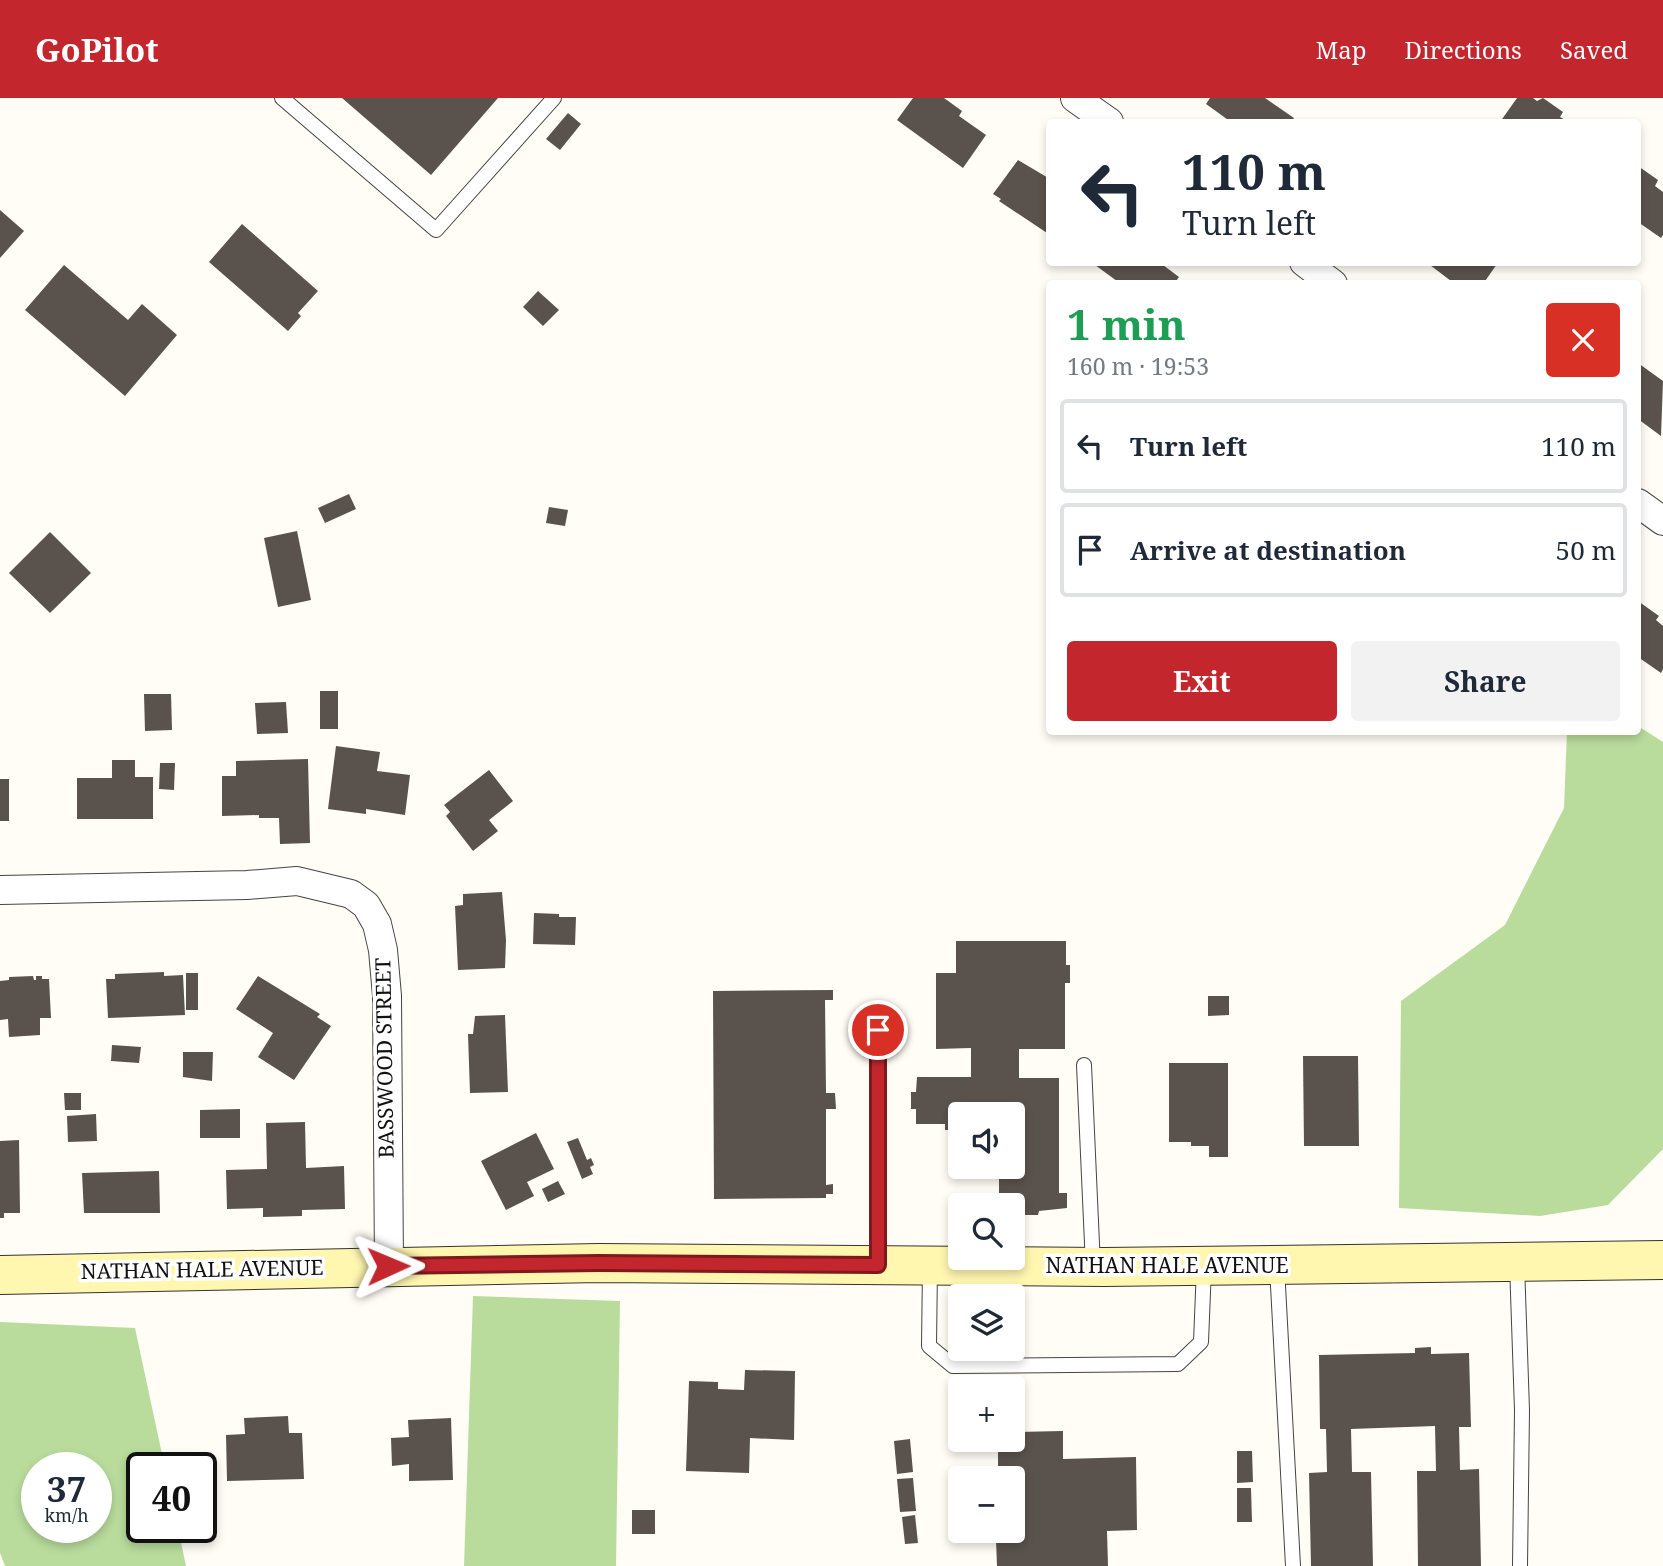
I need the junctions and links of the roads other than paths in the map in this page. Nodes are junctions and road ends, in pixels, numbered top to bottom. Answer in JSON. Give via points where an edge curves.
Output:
{"nodes":[{"id":1,"x":282,"y":98,"type":"edge"},
{"id":2,"x":554,"y":98,"type":"edge"},
{"id":3,"x":1075,"y":98,"type":"edge"},
{"id":4,"x":1105,"y":119,"type":"edge"},
{"id":5,"x":1309,"y":266,"type":"edge"},
{"id":6,"x":1328,"y":280,"type":"edge"},
{"id":7,"x":1641,"y":505,"type":"edge"},
{"id":8,"x":1663,"y":521,"type":"edge"},
{"id":9,"x":0,"y":890,"type":"edge"},
{"id":10,"x":878,"y":1030,"type":"dead end"},
{"id":11,"x":1084,"y":1065,"type":"dead end"},
{"id":12,"x":1663,"y":1261,"type":"edge"},
{"id":13,"x":1517,"y":1262,"type":"junction"},
{"id":14,"x":878,"y":1265,"type":"junction"},
{"id":15,"x":1277,"y":1265,"type":"junction"},
{"id":16,"x":388,"y":1266,"type":"junction"},
{"id":17,"x":930,"y":1266,"type":"junction"},
{"id":18,"x":1204,"y":1266,"type":"junction"},
{"id":19,"x":1093,"y":1267,"type":"junction"},
{"id":20,"x":0,"y":1275,"type":"edge"},
{"id":21,"x":1293,"y":1566,"type":"edge"},
{"id":22,"x":1520,"y":1566,"type":"edge"}],
"edges":[{"from":1,"to":2,"type":"lane","via":[[436,230]]},
{"from":3,"to":4,"type":"street"},
{"from":5,"to":6,"type":"street"},
{"from":7,"to":8,"type":"street"},
{"from":9,"to":16,"type":"street","name":"BASSWOOD STREET","via":[[297,881],[351,894],[366,905],[377,924],[387,996]]},
{"from":10,"to":14,"type":"lane"},
{"from":11,"to":19,"type":"lane"},
{"from":12,"to":13,"type":"street","name":"NATHAN HALE AVENUE"},
{"from":13,"to":15,"type":"street","name":"NATHAN HALE AVENUE"},
{"from":13,"to":22,"type":"lane","via":[[1522,1410]]},
{"from":14,"to":16,"type":"street","name":"NATHAN HALE AVENUE"},
{"from":14,"to":17,"type":"street","name":"NATHAN HALE AVENUE"},
{"from":15,"to":18,"type":"street","name":"NATHAN HALE AVENUE"},
{"from":15,"to":21,"type":"lane"},
{"from":16,"to":20,"type":"street","name":"NATHAN HALE AVENUE"},
{"from":17,"to":18,"type":"lane","via":[[929,1346],[953,1366],[1178,1364],[1201,1342]]},
{"from":17,"to":19,"type":"street","name":"NATHAN HALE AVENUE"},
{"from":18,"to":19,"type":"street","name":"NATHAN HALE AVENUE"}]}
